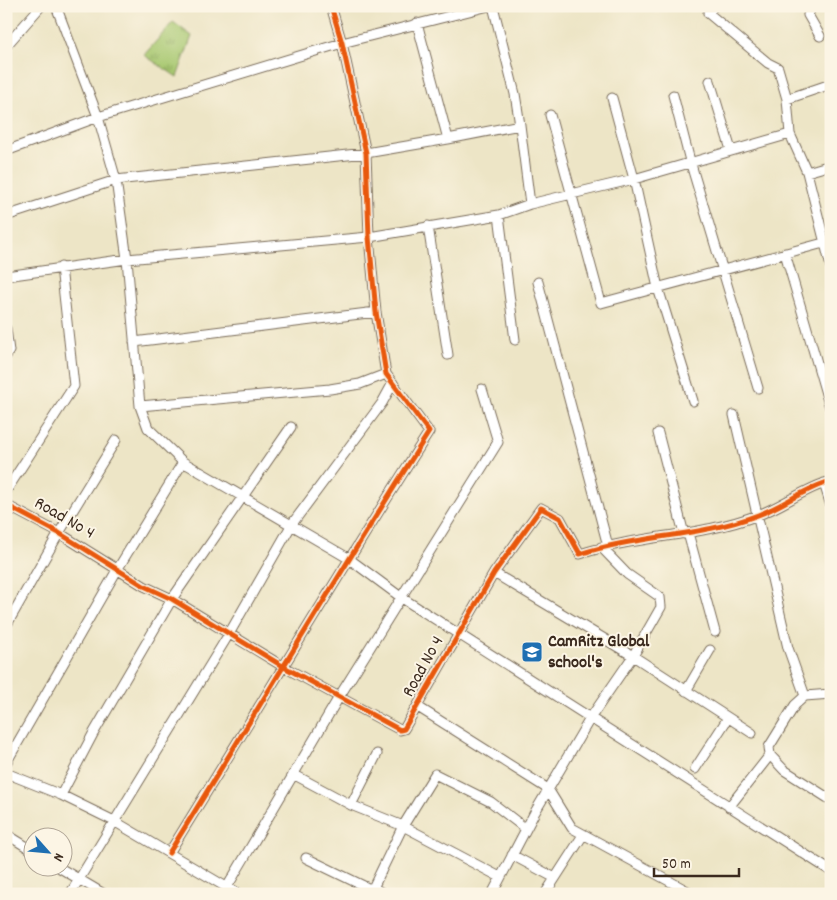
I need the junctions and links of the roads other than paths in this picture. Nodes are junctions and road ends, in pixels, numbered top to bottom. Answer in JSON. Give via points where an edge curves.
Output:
{"nodes":[{"id":1,"x":41,"y":6,"type":"edge"},
{"id":2,"x":56,"y":6,"type":"edge"},
{"id":3,"x":331,"y":6,"type":"edge"},
{"id":4,"x":489,"y":6,"type":"edge"},
{"id":5,"x":493,"y":6,"type":"edge"},
{"id":6,"x":714,"y":6,"type":"edge"},
{"id":7,"x":812,"y":6,"type":"edge"},
{"id":8,"x":417,"y":23,"type":"junction"},
{"id":9,"x":820,"y":36,"type":"dead end"},
{"id":10,"x":342,"y":43,"type":"junction"},
{"id":11,"x":6,"y":46,"type":"edge"},
{"id":12,"x":710,"y":81,"type":"dead end"},
{"id":13,"x":831,"y":84,"type":"edge"},
{"id":14,"x":673,"y":95,"type":"dead end"},
{"id":15,"x":612,"y":98,"type":"dead end"},
{"id":16,"x":787,"y":99,"type":"junction"},
{"id":17,"x":550,"y":115,"type":"dead end"},
{"id":18,"x":98,"y":117,"type":"junction"},
{"id":19,"x":520,"y":125,"type":"junction"},
{"id":20,"x":790,"y":134,"type":"junction"},
{"id":21,"x":448,"y":139,"type":"junction"},
{"id":22,"x":731,"y":150,"type":"junction"},
{"id":23,"x":6,"y":151,"type":"edge"},
{"id":24,"x":366,"y":153,"type":"junction"},
{"id":25,"x":690,"y":161,"type":"junction"},
{"id":26,"x":831,"y":165,"type":"edge"},
{"id":27,"x":808,"y":172,"type":"junction"},
{"id":28,"x":634,"y":179,"type":"junction"},
{"id":29,"x":116,"y":180,"type":"junction"},
{"id":30,"x":572,"y":195,"type":"junction"},
{"id":31,"x":530,"y":204,"type":"junction"},
{"id":32,"x":499,"y":215,"type":"junction"},
{"id":33,"x":6,"y":216,"type":"edge"},
{"id":34,"x":428,"y":226,"type":"junction"},
{"id":35,"x":368,"y":237,"type":"junction"},
{"id":36,"x":827,"y":242,"type":"edge"},
{"id":37,"x":785,"y":253,"type":"junction"},
{"id":38,"x":127,"y":259,"type":"junction"},
{"id":39,"x":62,"y":267,"type":"junction"},
{"id":40,"x":831,"y":267,"type":"edge"},
{"id":41,"x":722,"y":270,"type":"junction"},
{"id":42,"x":6,"y":276,"type":"edge"},
{"id":43,"x":538,"y":282,"type":"dead end"},
{"id":44,"x":658,"y":288,"type":"junction"},
{"id":45,"x":376,"y":312,"type":"junction"},
{"id":46,"x":6,"y":329,"type":"edge"},
{"id":47,"x":515,"y":340,"type":"dead end"},
{"id":48,"x":134,"y":342,"type":"junction"},
{"id":49,"x":448,"y":355,"type":"dead end"},
{"id":50,"x":6,"y":356,"type":"edge"},
{"id":51,"x":386,"y":374,"type":"junction"},
{"id":52,"x":393,"y":383,"type":"junction"},
{"id":53,"x":758,"y":388,"type":"dead end"},
{"id":54,"x":482,"y":389,"type":"dead end"},
{"id":55,"x":693,"y":401,"type":"dead end"},
{"id":56,"x":140,"y":406,"type":"junction"},
{"id":57,"x":831,"y":411,"type":"edge"},
{"id":58,"x":734,"y":415,"type":"dead end"},
{"id":59,"x":291,"y":427,"type":"dead end"},
{"id":60,"x":658,"y":433,"type":"dead end"},
{"id":61,"x":116,"y":440,"type":"dead end"},
{"id":62,"x":183,"y":462,"type":"junction"},
{"id":63,"x":827,"y":482,"type":"edge"},
{"id":64,"x":6,"y":491,"type":"edge"},
{"id":65,"x":243,"y":497,"type":"junction"},
{"id":66,"x":6,"y":505,"type":"edge"},
{"id":67,"x":831,"y":506,"type":"edge"},
{"id":68,"x":758,"y":515,"type":"junction"},
{"id":69,"x":292,"y":524,"type":"junction"},
{"id":70,"x":59,"y":533,"type":"junction"},
{"id":71,"x":686,"y":534,"type":"junction"},
{"id":72,"x":605,"y":547,"type":"junction"},
{"id":73,"x":348,"y":558,"type":"junction"},
{"id":74,"x":117,"y":570,"type":"junction"},
{"id":75,"x":494,"y":574,"type":"junction"},
{"id":76,"x":402,"y":598,"type":"junction"},
{"id":77,"x":172,"y":599,"type":"junction"},
{"id":78,"x":6,"y":626,"type":"edge"},
{"id":79,"x":715,"y":632,"type":"dead end"},
{"id":80,"x":458,"y":633,"type":"junction"},
{"id":81,"x":229,"y":634,"type":"junction"},
{"id":82,"x":710,"y":650,"type":"dead end"},
{"id":83,"x":633,"y":656,"type":"junction"},
{"id":84,"x":284,"y":667,"type":"junction"},
{"id":85,"x":686,"y":690,"type":"junction"},
{"id":86,"x":830,"y":695,"type":"edge"},
{"id":87,"x":805,"y":696,"type":"junction"},
{"id":88,"x":339,"y":697,"type":"junction"},
{"id":89,"x":418,"y":707,"type":"junction"},
{"id":90,"x":591,"y":717,"type":"junction"},
{"id":91,"x":728,"y":718,"type":"junction"},
{"id":92,"x":752,"y":733,"type":"dead end"},
{"id":93,"x":377,"y":754,"type":"dead end"},
{"id":94,"x":770,"y":755,"type":"junction"},
{"id":95,"x":6,"y":763,"type":"edge"},
{"id":96,"x":695,"y":769,"type":"dead end"},
{"id":97,"x":6,"y":773,"type":"edge"},
{"id":98,"x":293,"y":774,"type":"junction"},
{"id":99,"x":548,"y":790,"type":"junction"},
{"id":100,"x":60,"y":794,"type":"junction"},
{"id":101,"x":831,"y":800,"type":"edge"},
{"id":102,"x":351,"y":805,"type":"junction"},
{"id":103,"x":729,"y":808,"type":"junction"},
{"id":104,"x":114,"y":821,"type":"junction"},
{"id":105,"x":403,"y":826,"type":"junction"},
{"id":106,"x":526,"y":829,"type":"junction"},
{"id":107,"x":6,"y":834,"type":"edge"},
{"id":108,"x":583,"y":835,"type":"junction"},
{"id":109,"x":22,"y":844,"type":"edge"},
{"id":110,"x":169,"y":853,"type":"junction"},
{"id":111,"x":512,"y":855,"type":"junction"},
{"id":112,"x":306,"y":858,"type":"dead end"},
{"id":113,"x":830,"y":870,"type":"edge"},
{"id":114,"x":72,"y":875,"type":"edge"},
{"id":115,"x":500,"y":877,"type":"junction"},
{"id":116,"x":555,"y":878,"type":"junction"},
{"id":117,"x":78,"y":879,"type":"junction"},
{"id":118,"x":371,"y":890,"type":"edge"},
{"id":119,"x":225,"y":891,"type":"edge"},
{"id":120,"x":70,"y":894,"type":"edge"},
{"id":121,"x":104,"y":894,"type":"edge"},
{"id":122,"x":238,"y":894,"type":"edge"},
{"id":123,"x":384,"y":894,"type":"edge"},
{"id":124,"x":492,"y":894,"type":"edge"},
{"id":125,"x":545,"y":894,"type":"edge"},
{"id":126,"x":693,"y":894,"type":"edge"}],
"edges":[{"from":1,"to":11,"type":"street"},
{"from":2,"to":18,"type":"street"},
{"from":3,"to":10,"type":"street"},
{"from":4,"to":8,"type":"street"},
{"from":5,"to":19,"type":"street"},
{"from":6,"to":16,"type":"street","via":[[708,13],[778,68]]},
{"from":7,"to":9,"type":"street","via":[[808,15]]},
{"from":8,"to":10,"type":"street"},
{"from":8,"to":21,"type":"street"},
{"from":10,"to":18,"type":"street"},
{"from":10,"to":24,"type":"street"},
{"from":12,"to":22,"type":"street"},
{"from":13,"to":16,"type":"street"},
{"from":14,"to":25,"type":"street"},
{"from":15,"to":28,"type":"street"},
{"from":16,"to":20,"type":"street"},
{"from":17,"to":30,"type":"street"},
{"from":18,"to":23,"type":"street"},
{"from":18,"to":29,"type":"street"},
{"from":19,"to":21,"type":"street"},
{"from":19,"to":31,"type":"street"},
{"from":20,"to":22,"type":"street"},
{"from":20,"to":27,"type":"street"},
{"from":21,"to":24,"type":"street"},
{"from":22,"to":25,"type":"street"},
{"from":24,"to":29,"type":"street"},
{"from":24,"to":35,"type":"street"},
{"from":25,"to":28,"type":"street"},
{"from":25,"to":41,"type":"street"},
{"from":26,"to":27,"type":"street"},
{"from":27,"to":36,"type":"street"},
{"from":28,"to":30,"type":"street"},
{"from":28,"to":44,"type":"street"},
{"from":29,"to":33,"type":"street"},
{"from":29,"to":38,"type":"street"},
{"from":30,"to":31,"type":"street"},
{"from":30,"to":44,"type":"street","via":[[601,303]]},
{"from":31,"to":32,"type":"street"},
{"from":32,"to":34,"type":"street"},
{"from":32,"to":47,"type":"street"},
{"from":34,"to":35,"type":"street"},
{"from":34,"to":49,"type":"street"},
{"from":35,"to":38,"type":"street"},
{"from":35,"to":45,"type":"street"},
{"from":36,"to":37,"type":"street"},
{"from":36,"to":40,"type":"street"},
{"from":37,"to":41,"type":"street"},
{"from":37,"to":57,"type":"street"},
{"from":38,"to":39,"type":"street"},
{"from":38,"to":48,"type":"street"},
{"from":39,"to":42,"type":"street"},
{"from":39,"to":64,"type":"street","via":[[74,386]]},
{"from":41,"to":44,"type":"street"},
{"from":41,"to":53,"type":"street"},
{"from":43,"to":72,"type":"street"},
{"from":44,"to":55,"type":"street"},
{"from":45,"to":48,"type":"street"},
{"from":45,"to":51,"type":"street"},
{"from":46,"to":50,"type":"street","via":[[9,351]]},
{"from":48,"to":56,"type":"street"},
{"from":51,"to":52,"type":"street"},
{"from":51,"to":56,"type":"street","via":[[360,384],[330,389]]},
{"from":52,"to":69,"type":"street","via":[[382,403]]},
{"from":52,"to":73,"type":"street","via":[[429,432]]},
{"from":54,"to":76,"type":"street","via":[[498,442]]},
{"from":56,"to":62,"type":"street","via":[[148,428]]},
{"from":58,"to":68,"type":"street"},
{"from":59,"to":65,"type":"street"},
{"from":60,"to":71,"type":"street"},
{"from":61,"to":70,"type":"street"},
{"from":62,"to":65,"type":"street"},
{"from":62,"to":74,"type":"street"},
{"from":63,"to":67,"type":"street"},
{"from":63,"to":68,"type":"street","name":"Road No 4"},
{"from":65,"to":69,"type":"street"},
{"from":65,"to":77,"type":"street"},
{"from":66,"to":70,"type":"street","name":"Road No 4"},
{"from":68,"to":71,"type":"street","name":"Road No 4"},
{"from":68,"to":87,"type":"street","via":[[788,648]]},
{"from":69,"to":73,"type":"street"},
{"from":69,"to":81,"type":"street"},
{"from":70,"to":74,"type":"street","name":"Road No 4"},
{"from":70,"to":78,"type":"street"},
{"from":71,"to":72,"type":"street","name":"Road No 4"},
{"from":71,"to":79,"type":"street"},
{"from":72,"to":75,"type":"street","name":"Road No 4","via":[[580,554],[560,518],[541,508]]},
{"from":72,"to":83,"type":"street","via":[[627,574],[660,597],[661,606]]},
{"from":73,"to":76,"type":"street"},
{"from":73,"to":84,"type":"street"},
{"from":74,"to":77,"type":"street","name":"Road No 4"},
{"from":74,"to":95,"type":"street"},
{"from":75,"to":80,"type":"street","name":"Road No 4"},
{"from":75,"to":83,"type":"street"},
{"from":76,"to":80,"type":"street"},
{"from":76,"to":88,"type":"street"},
{"from":77,"to":81,"type":"street","name":"Road No 4"},
{"from":77,"to":100,"type":"street"},
{"from":80,"to":89,"type":"street","name":"Road No 4"},
{"from":80,"to":90,"type":"street"},
{"from":81,"to":84,"type":"street","name":"Road No 4"},
{"from":81,"to":104,"type":"street"},
{"from":82,"to":85,"type":"street"},
{"from":83,"to":85,"type":"street"},
{"from":83,"to":90,"type":"street"},
{"from":84,"to":88,"type":"street","name":"Road No 4"},
{"from":84,"to":110,"type":"street"},
{"from":85,"to":91,"type":"street"},
{"from":86,"to":87,"type":"street"},
{"from":87,"to":94,"type":"street","via":[[795,705],[768,747]]},
{"from":88,"to":89,"type":"street","name":"Road No 4","via":[[400,730],[404,729]]},
{"from":88,"to":98,"type":"street"},
{"from":89,"to":99,"type":"street"},
{"from":90,"to":99,"type":"street"},
{"from":90,"to":103,"type":"street"},
{"from":91,"to":92,"type":"street"},
{"from":91,"to":96,"type":"street"},
{"from":93,"to":102,"type":"street"},
{"from":94,"to":101,"type":"street","via":[[784,770]]},
{"from":94,"to":103,"type":"street"},
{"from":97,"to":100,"type":"street"},
{"from":98,"to":102,"type":"street"},
{"from":98,"to":119,"type":"street"},
{"from":99,"to":106,"type":"street"},
{"from":99,"to":108,"type":"street","via":[[572,828]]},
{"from":100,"to":104,"type":"street"},
{"from":102,"to":105,"type":"street"},
{"from":103,"to":113,"type":"street"},
{"from":104,"to":110,"type":"street"},
{"from":104,"to":117,"type":"street"},
{"from":105,"to":106,"type":"street","via":[[435,774],[491,802]]},
{"from":105,"to":115,"type":"street"},
{"from":105,"to":118,"type":"street"},
{"from":106,"to":111,"type":"street"},
{"from":107,"to":109,"type":"street"},
{"from":108,"to":116,"type":"street"},
{"from":108,"to":126,"type":"street"},
{"from":110,"to":119,"type":"street"},
{"from":111,"to":115,"type":"street"},
{"from":111,"to":116,"type":"street"},
{"from":112,"to":118,"type":"street"},
{"from":114,"to":117,"type":"street"},
{"from":115,"to":124,"type":"street"},
{"from":116,"to":125,"type":"street"},
{"from":117,"to":120,"type":"street"},
{"from":117,"to":121,"type":"street"},
{"from":118,"to":123,"type":"street"},
{"from":119,"to":122,"type":"street"}]}
